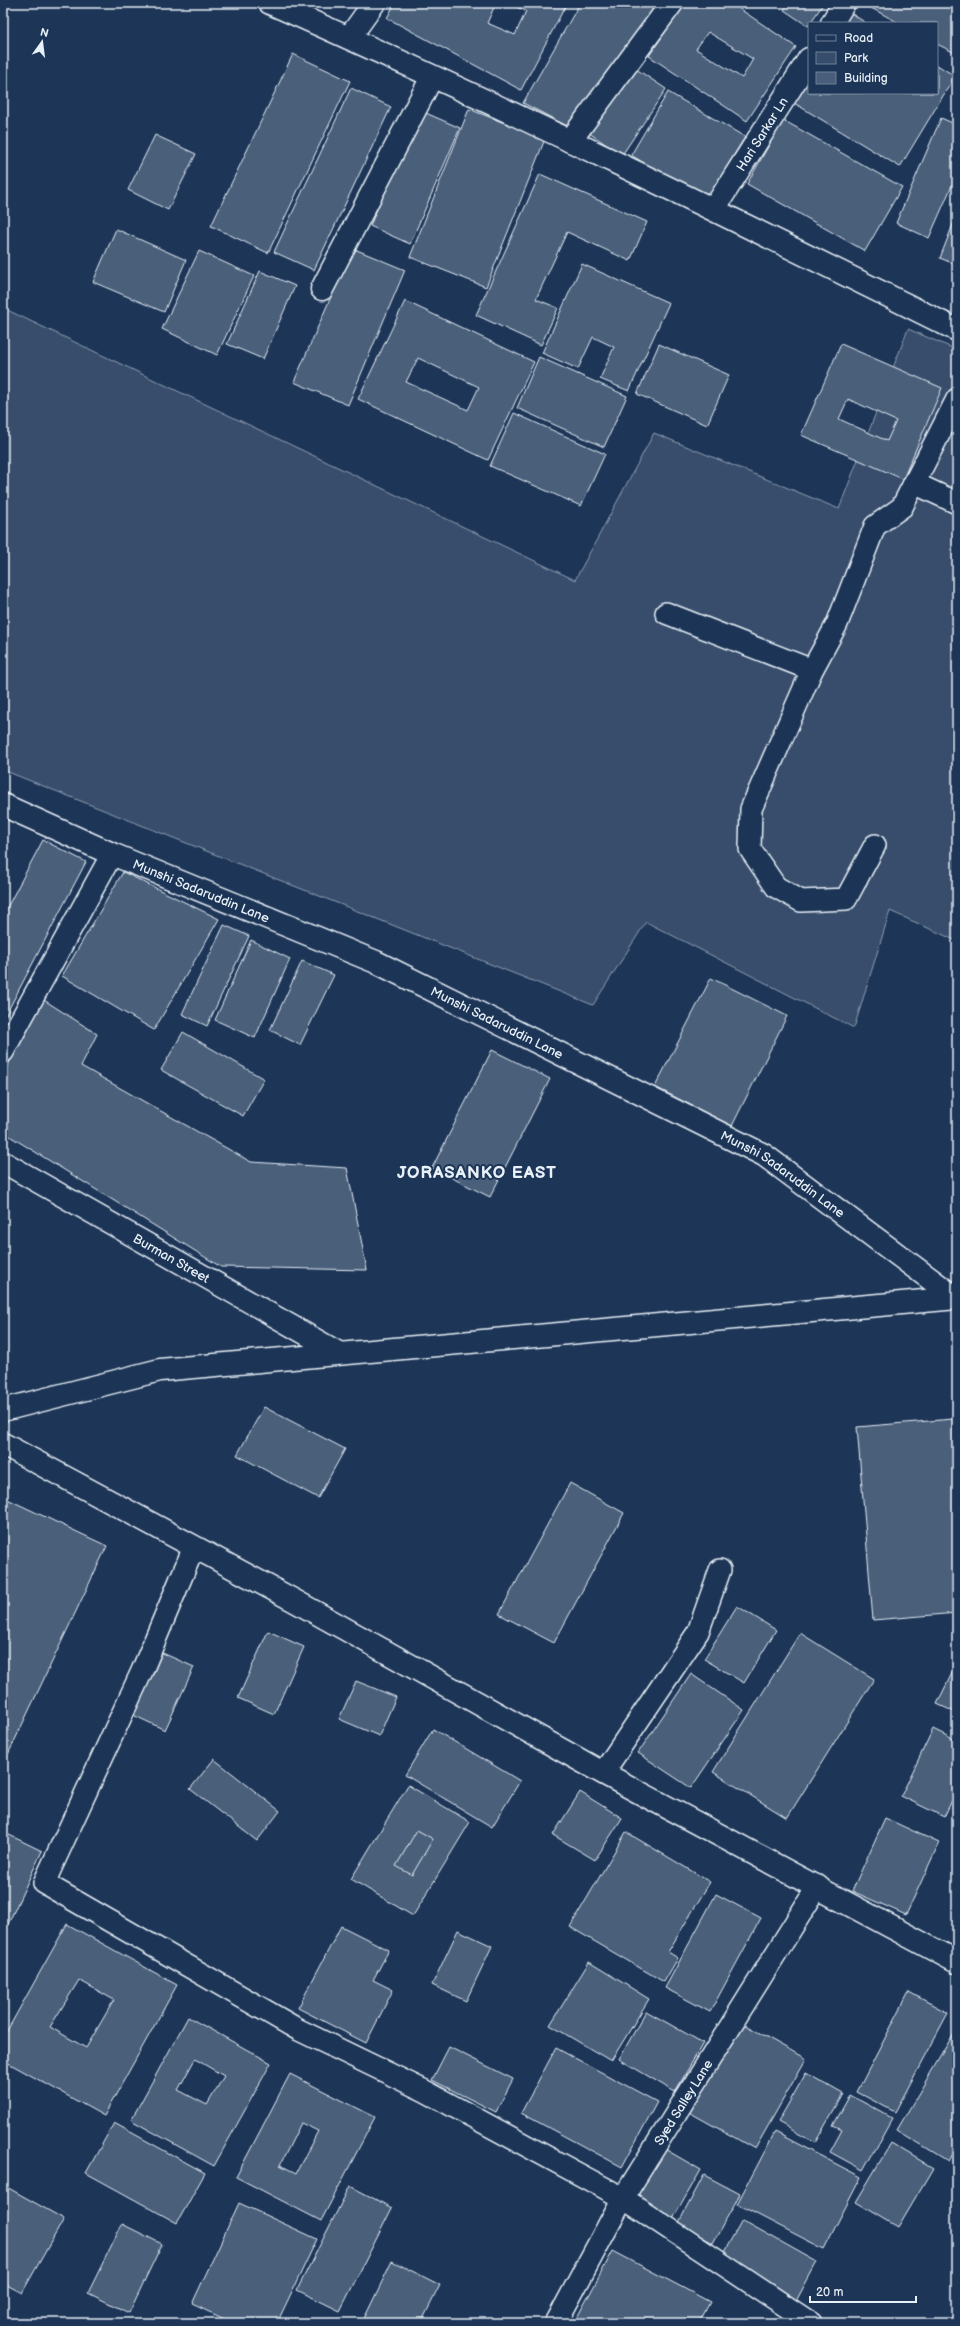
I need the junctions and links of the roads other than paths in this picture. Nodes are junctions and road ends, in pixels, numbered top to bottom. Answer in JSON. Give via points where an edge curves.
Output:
{"nodes":[{"id":1,"x":270,"y":3,"type":"edge"},
{"id":2,"x":374,"y":3,"type":"edge"},
{"id":3,"x":672,"y":3,"type":"edge"},
{"id":4,"x":844,"y":3,"type":"edge"},
{"id":5,"x":833,"y":22,"type":"edge"},
{"id":6,"x":349,"y":38,"type":"junction"},
{"id":7,"x":808,"y":61,"type":"edge"},
{"id":8,"x":432,"y":77,"type":"junction"},
{"id":9,"x":570,"y":141,"type":"junction"},
{"id":10,"x":714,"y":209,"type":"junction"},
{"id":11,"x":322,"y":289,"type":"dead end"},
{"id":12,"x":957,"y":330,"type":"edge"},
{"id":13,"x":957,"y":399,"type":"edge"},
{"id":14,"x":914,"y":484,"type":"junction"},
{"id":15,"x":957,"y":503,"type":"edge"},
{"id":16,"x":666,"y":614,"type":"dead end"},
{"id":17,"x":812,"y":670,"type":"junction"},
{"id":18,"x":3,"y":805,"type":"edge"},
{"id":19,"x":875,"y":845,"type":"dead end"},
{"id":20,"x":112,"y":854,"type":"junction"},
{"id":21,"x":3,"y":1052,"type":"edge"},
{"id":22,"x":3,"y":1162,"type":"edge"},
{"id":23,"x":956,"y":1298,"type":"edge"},
{"id":24,"x":341,"y":1354,"type":"junction"},
{"id":25,"x":3,"y":1410,"type":"edge"},
{"id":26,"x":3,"y":1444,"type":"edge"},
{"id":27,"x":194,"y":1547,"type":"junction"},
{"id":28,"x":720,"y":1570,"type":"dead end"},
{"id":29,"x":604,"y":1774,"type":"junction"},
{"id":30,"x":818,"y":1886,"type":"junction"},
{"id":31,"x":957,"y":1962,"type":"edge"},
{"id":32,"x":623,"y":2198,"type":"junction"},
{"id":33,"x":556,"y":2323,"type":"edge"},
{"id":34,"x":812,"y":2323,"type":"edge"}],
"edges":[{"from":1,"to":6,"type":"street"},
{"from":2,"to":6,"type":"street"},
{"from":3,"to":9,"type":"street"},
{"from":4,"to":5,"type":"street"},
{"from":6,"to":8,"type":"street"},
{"from":7,"to":10,"type":"street","name":"Hari Sarkar Ln"},
{"from":8,"to":9,"type":"street"},
{"from":8,"to":11,"type":"street"},
{"from":9,"to":10,"type":"street"},
{"from":10,"to":12,"type":"street"},
{"from":13,"to":14,"type":"lane"},
{"from":14,"to":15,"type":"lane"},
{"from":14,"to":17,"type":"lane","via":[[902,507],[875,526],[837,624]]},
{"from":16,"to":17,"type":"lane"},
{"from":17,"to":19,"type":"lane","via":[[751,809],[750,848],[776,888],[801,901],[846,899]]},
{"from":18,"to":20,"type":"street","name":"Munshi Sadaruddin Lane"},
{"from":20,"to":21,"type":"lane"},
{"from":20,"to":23,"type":"street","name":"Munshi Sadaruddin Lane","via":[[376,962],[764,1155]]},
{"from":22,"to":24,"type":"lane","name":"Burman Street"},
{"from":23,"to":24,"type":"street"},
{"from":24,"to":25,"type":"street","via":[[160,1370]]},
{"from":26,"to":27,"type":"street"},
{"from":27,"to":29,"type":"street"},
{"from":27,"to":32,"type":"lane","via":[[142,1671],[44,1883],[299,2030],[425,2091]]},
{"from":28,"to":29,"type":"lane","via":[[698,1632]]},
{"from":29,"to":30,"type":"street"},
{"from":30,"to":31,"type":"street"},
{"from":30,"to":32,"type":"lane","name":"Syed Salley Lane"},
{"from":32,"to":33,"type":"lane","name":"Syed Salley Lane"},
{"from":32,"to":34,"type":"lane"}]}
